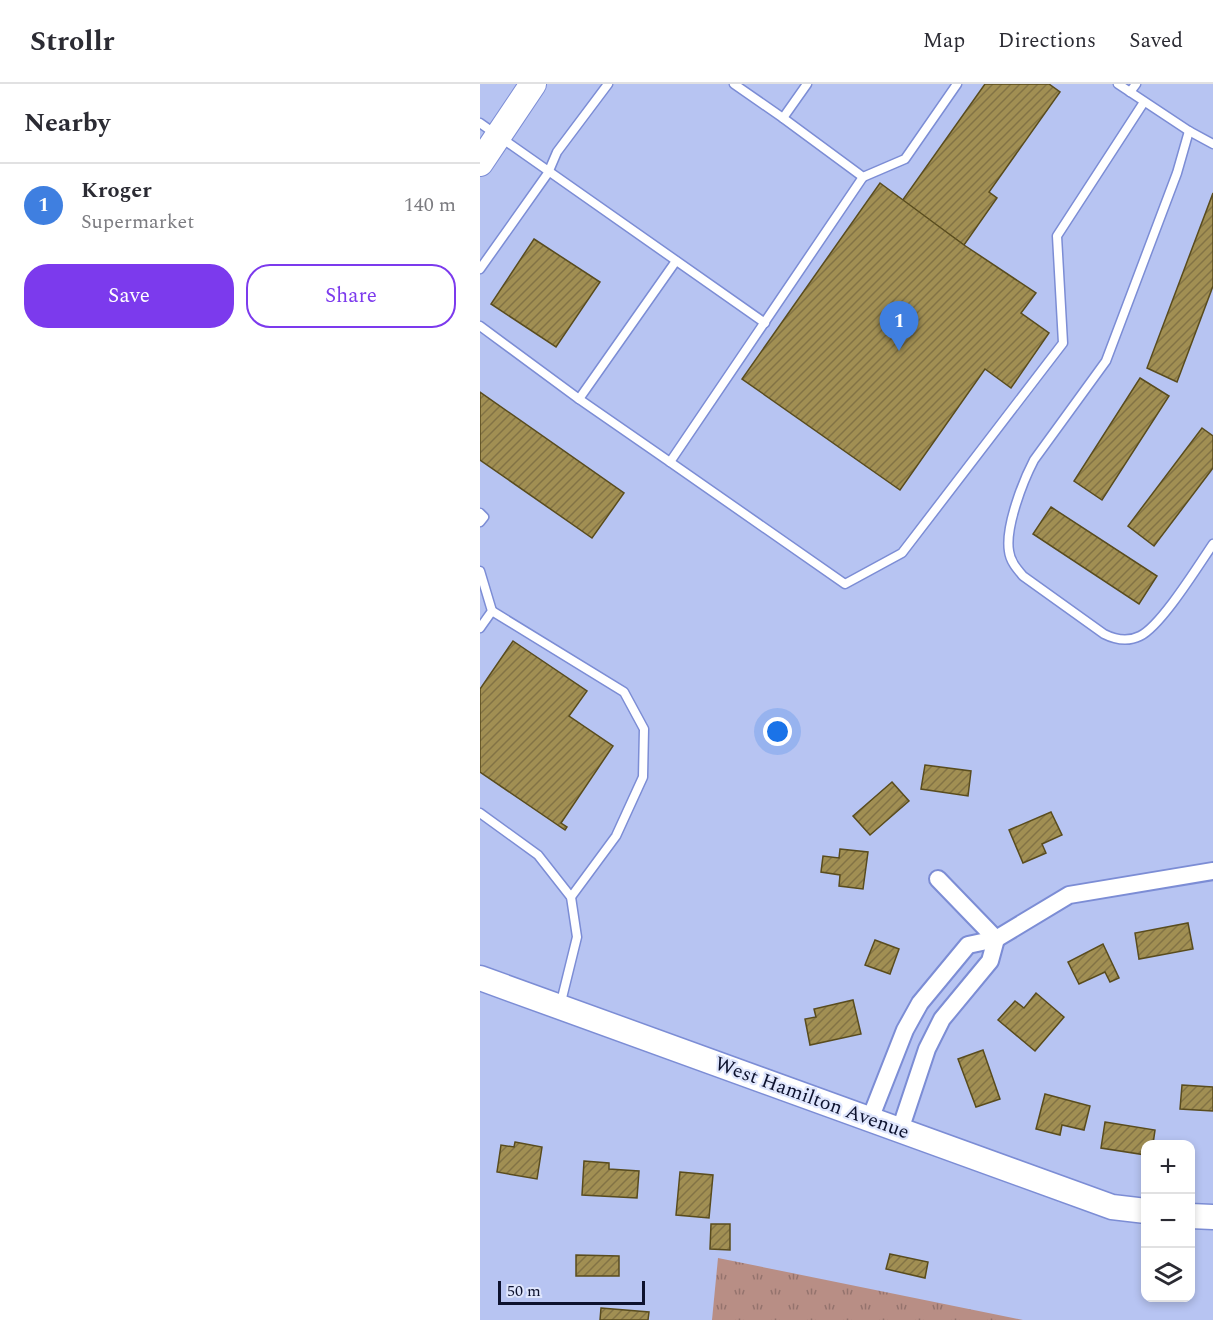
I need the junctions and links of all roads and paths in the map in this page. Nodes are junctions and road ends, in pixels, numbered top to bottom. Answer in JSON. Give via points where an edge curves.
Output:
{"nodes":[{"id":1,"x":533,"y":84,"type":"edge"},
{"id":2,"x":608,"y":84,"type":"edge"},
{"id":3,"x":734,"y":84,"type":"edge"},
{"id":4,"x":807,"y":84,"type":"edge"},
{"id":5,"x":957,"y":84,"type":"edge"},
{"id":6,"x":1118,"y":84,"type":"edge"},
{"id":7,"x":1136,"y":84,"type":"edge"},
{"id":8,"x":1130,"y":92,"type":"junction"},
{"id":9,"x":1144,"y":102,"type":"junction"},
{"id":10,"x":783,"y":118,"type":"junction"},
{"id":11,"x":489,"y":129,"type":"edge"},
{"id":12,"x":1189,"y":131,"type":"junction"},
{"id":13,"x":1213,"y":144,"type":"edge"},
{"id":14,"x":480,"y":163,"type":"edge"},
{"id":15,"x":548,"y":172,"type":"junction"},
{"id":16,"x":863,"y":177,"type":"junction"},
{"id":17,"x":676,"y":261,"type":"junction"},
{"id":18,"x":480,"y":269,"type":"edge"},
{"id":19,"x":765,"y":323,"type":"junction"},
{"id":20,"x":480,"y":326,"type":"edge"},
{"id":21,"x":579,"y":399,"type":"junction"},
{"id":22,"x":670,"y":462,"type":"junction"},
{"id":23,"x":480,"y":513,"type":"edge"},
{"id":24,"x":480,"y":522,"type":"edge"},
{"id":25,"x":1213,"y":544,"type":"edge"},
{"id":26,"x":480,"y":571,"type":"edge"},
{"id":27,"x":492,"y":611,"type":"junction"},
{"id":28,"x":480,"y":628,"type":"edge"},
{"id":29,"x":480,"y":813,"type":"edge"},
{"id":30,"x":1213,"y":871,"type":"edge"},
{"id":31,"x":938,"y":879,"type":"dead end"},
{"id":32,"x":571,"y":897,"type":"junction"},
{"id":33,"x":996,"y":939,"type":"junction"},
{"id":34,"x":480,"y":978,"type":"edge"},
{"id":35,"x":560,"y":1007,"type":"junction"},
{"id":36,"x":905,"y":1030,"type":"junction"},
{"id":37,"x":931,"y":1042,"type":"junction"},
{"id":38,"x":870,"y":1119,"type":"junction"},
{"id":39,"x":900,"y":1130,"type":"junction"},
{"id":40,"x":1141,"y":1210,"type":"edge"},
{"id":41,"x":1195,"y":1216,"type":"edge"},
{"id":42,"x":1213,"y":1217,"type":"edge"}],
"edges":[{"from":1,"to":11,"type":"main road"},
{"from":2,"to":15,"type":"lane","via":[[557,152]]},
{"from":3,"to":10,"type":"lane"},
{"from":4,"to":10,"type":"lane"},
{"from":5,"to":16,"type":"lane","via":[[905,159]]},
{"from":6,"to":8,"type":"lane"},
{"from":7,"to":8,"type":"lane"},
{"from":8,"to":9,"type":"lane"},
{"from":9,"to":12,"type":"lane"},
{"from":9,"to":22,"type":"lane","via":[[1058,236],[1063,343],[902,553],[845,584]]},
{"from":10,"to":16,"type":"lane"},
{"from":11,"to":14,"type":"main road"},
{"from":11,"to":15,"type":"lane"},
{"from":12,"to":13,"type":"lane"},
{"from":12,"to":25,"type":"lane","via":[[1106,361],[1030,468],[1016,504],[1009,551],[1023,576],[1104,634],[1115,640],[1128,640],[1155,625]]},
{"from":15,"to":17,"type":"lane"},
{"from":15,"to":18,"type":"lane"},
{"from":16,"to":19,"type":"lane"},
{"from":17,"to":19,"type":"lane"},
{"from":17,"to":21,"type":"lane"},
{"from":19,"to":22,"type":"lane"},
{"from":20,"to":21,"type":"lane"},
{"from":21,"to":22,"type":"lane"},
{"from":23,"to":24,"type":"lane","via":[[484,517]]},
{"from":26,"to":27,"type":"lane"},
{"from":27,"to":28,"type":"lane"},
{"from":27,"to":32,"type":"lane","via":[[624,692],[644,729],[643,777],[616,836]]},
{"from":29,"to":32,"type":"lane","via":[[538,855]]},
{"from":30,"to":33,"type":"street","via":[[1069,895]]},
{"from":31,"to":33,"type":"street"},
{"from":32,"to":35,"type":"lane","via":[[577,937]]},
{"from":33,"to":36,"type":"street","via":[[968,945],[920,1003]]},
{"from":33,"to":37,"type":"street","via":[[990,961],[942,1019]]},
{"from":34,"to":35,"type":"street","name":"West Hamilton Avenue"},
{"from":35,"to":38,"type":"street","name":"West Hamilton Avenue"},
{"from":36,"to":37,"type":"street"},
{"from":36,"to":38,"type":"street"},
{"from":37,"to":39,"type":"street"},
{"from":38,"to":39,"type":"street","name":"West Hamilton Avenue"},
{"from":39,"to":40,"type":"street","name":"West Hamilton Avenue","via":[[1112,1207]]},
{"from":41,"to":42,"type":"street"}]}
